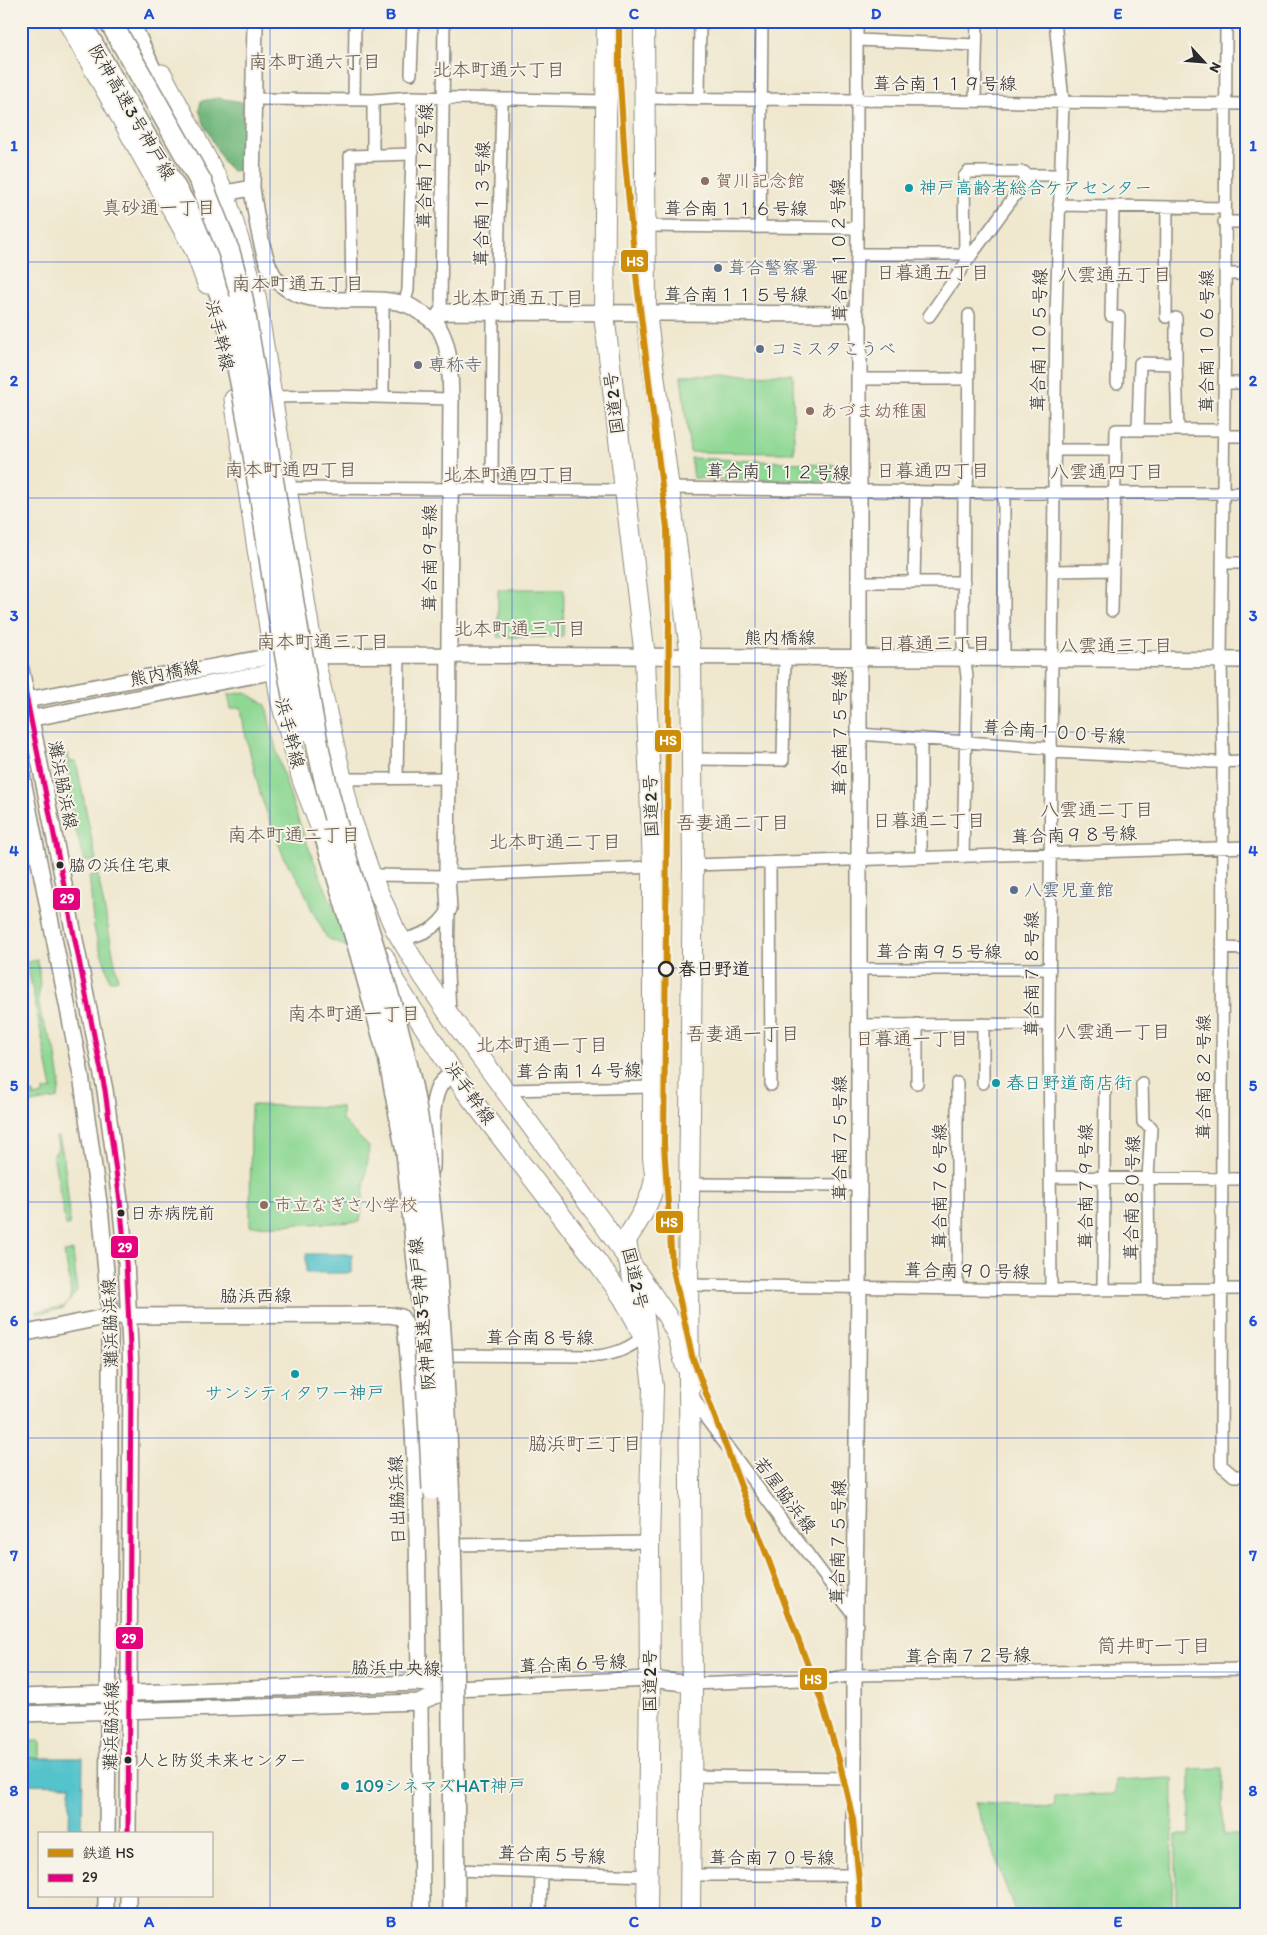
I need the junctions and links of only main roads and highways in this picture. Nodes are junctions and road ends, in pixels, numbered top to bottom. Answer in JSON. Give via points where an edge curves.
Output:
{"nodes":[{"id":1,"x":67,"y":21,"type":"edge"},
{"id":2,"x":79,"y":21,"type":"edge"},
{"id":3,"x":94,"y":21,"type":"edge"},
{"id":4,"x":110,"y":21,"type":"edge"},
{"id":5,"x":128,"y":21,"type":"edge"},
{"id":6,"x":137,"y":21,"type":"edge"},
{"id":7,"x":607,"y":21,"type":"edge"},
{"id":8,"x":644,"y":21,"type":"edge"},
{"id":9,"x":186,"y":155,"type":"junction"},
{"id":10,"x":204,"y":243,"type":"junction"},
{"id":11,"x":628,"y":1259,"type":"junction"},
{"id":12,"x":653,"y":1387,"type":"junction"},
{"id":13,"x":690,"y":1390,"type":"junction"},
{"id":14,"x":440,"y":1914,"type":"edge"},
{"id":15,"x":454,"y":1914,"type":"edge"},
{"id":16,"x":647,"y":1914,"type":"edge"},
{"id":17,"x":690,"y":1914,"type":"edge"}],
"edges":[{"from":1,"to":12,"type":"main road","name":"浜手幹線","via":[[195,251],[218,312],[280,700],[302,780],[322,833],[396,982],[455,1074],[623,1298],[643,1337]]},
{"from":2,"to":10,"type":"highway","name":"阪神高速3号神戸線","via":[[174,184]]},
{"from":3,"to":10,"type":"highway","via":[[182,176]]},
{"from":4,"to":9,"type":"highway","name":"阪神高速3号神戸線","bridge":true},
{"from":5,"to":9,"type":"highway","bridge":true},
{"from":6,"to":11,"type":"main road","name":"浜手幹線","via":[[145,43],[225,192],[256,296],[314,656],[351,817],[371,875],[423,976]]},
{"from":7,"to":11,"type":"highway","name":"国道2号","via":[[604,314],[645,656],[653,867],[655,1176],[650,1197],[626,1240]]},
{"from":8,"to":13,"type":"highway","via":[[646,313],[692,657]]},
{"from":9,"to":15,"type":"highway","name":"阪神高速3号神戸線","bridge":true,"via":[[215,215],[242,298],[322,766],[401,1043],[416,1109],[436,1274],[445,1408],[452,1612]]},
{"from":10,"to":14,"type":"highway","name":"阪神高速3号神戸線","bridge":true,"via":[[236,351],[308,770],[389,1057],[407,1152],[424,1322],[435,1525]]},
{"from":11,"to":12,"type":"highway","name":"国道2号","via":[[643,1310]]},
{"from":11,"to":13,"type":"main road","name":"浜手幹線","via":[[674,1330]]},
{"from":12,"to":16,"type":"highway","name":"国道2号","via":[[648,1542]]},
{"from":13,"to":17,"type":"highway"}]}
